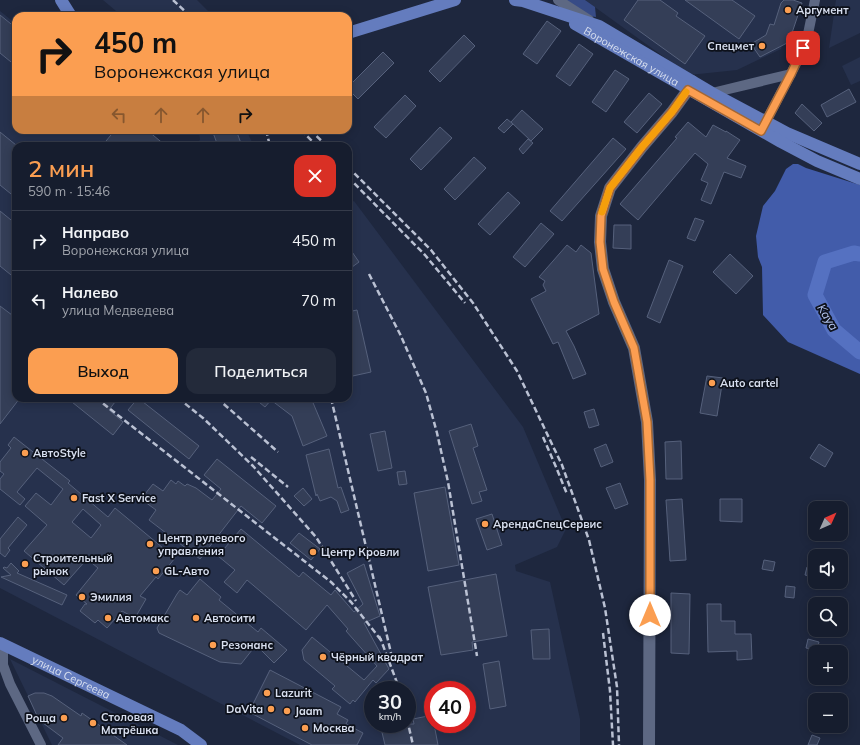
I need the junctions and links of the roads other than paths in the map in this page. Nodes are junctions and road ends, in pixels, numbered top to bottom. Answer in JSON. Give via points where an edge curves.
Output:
{"nodes":[{"id":1,"x":61,"y":0,"type":"edge"},
{"id":2,"x":455,"y":0,"type":"edge"},
{"id":3,"x":515,"y":0,"type":"edge"},
{"id":4,"x":545,"y":0,"type":"edge"},
{"id":5,"x":558,"y":0,"type":"edge"},
{"id":6,"x":815,"y":0,"type":"edge"},
{"id":7,"x":551,"y":11,"type":"junction"},
{"id":8,"x":68,"y":12,"type":"edge"},
{"id":9,"x":599,"y":26,"type":"junction"},
{"id":10,"x":352,"y":32,"type":"edge"},
{"id":11,"x":791,"y":74,"type":"junction"},
{"id":12,"x":690,"y":86,"type":"junction"},
{"id":13,"x":712,"y":93,"type":"junction"},
{"id":14,"x":764,"y":126,"type":"junction"},
{"id":15,"x":860,"y":164,"type":"edge"},
{"id":16,"x":860,"y":179,"type":"edge"},
{"id":17,"x":1,"y":645,"type":"edge"},
{"id":18,"x":197,"y":741,"type":"edge"},
{"id":19,"x":41,"y":745,"type":"edge"},
{"id":20,"x":206,"y":745,"type":"edge"},
{"id":21,"x":649,"y":745,"type":"edge"}],
"edges":[{"from":1,"to":8,"type":"main road"},
{"from":2,"to":10,"type":"main road"},
{"from":3,"to":7,"type":"main road"},
{"from":4,"to":7,"type":"street"},
{"from":5,"to":9,"type":"street"},
{"from":6,"to":11,"type":"street","via":[[808,34]]},
{"from":7,"to":9,"type":"main road","name":"Воронежская улица"},
{"from":7,"to":12,"type":"main road","name":"Воронежская улица"},
{"from":9,"to":12,"type":"main road","name":"Воронежская улица"},
{"from":11,"to":13,"type":"street"},
{"from":11,"to":14,"type":"street"},
{"from":12,"to":13,"type":"main road","name":"Воронежская улица"},
{"from":12,"to":14,"type":"main road","name":"Воронежская улица"},
{"from":12,"to":21,"type":"street","via":[[610,188],[601,216],[603,269],[634,348],[647,422],[650,480]]},
{"from":13,"to":14,"type":"main road","name":"Воронежская улица"},
{"from":14,"to":15,"type":"main road","name":"Воронежская улица"},
{"from":14,"to":16,"type":"main road","name":"Воронежская улица","via":[[817,161]]},
{"from":17,"to":18,"type":"main road","name":"улица Сергеева","via":[[158,719]]},
{"from":17,"to":19,"type":"street","via":[[3,665],[10,684]]},
{"from":18,"to":20,"type":"street"}]}
